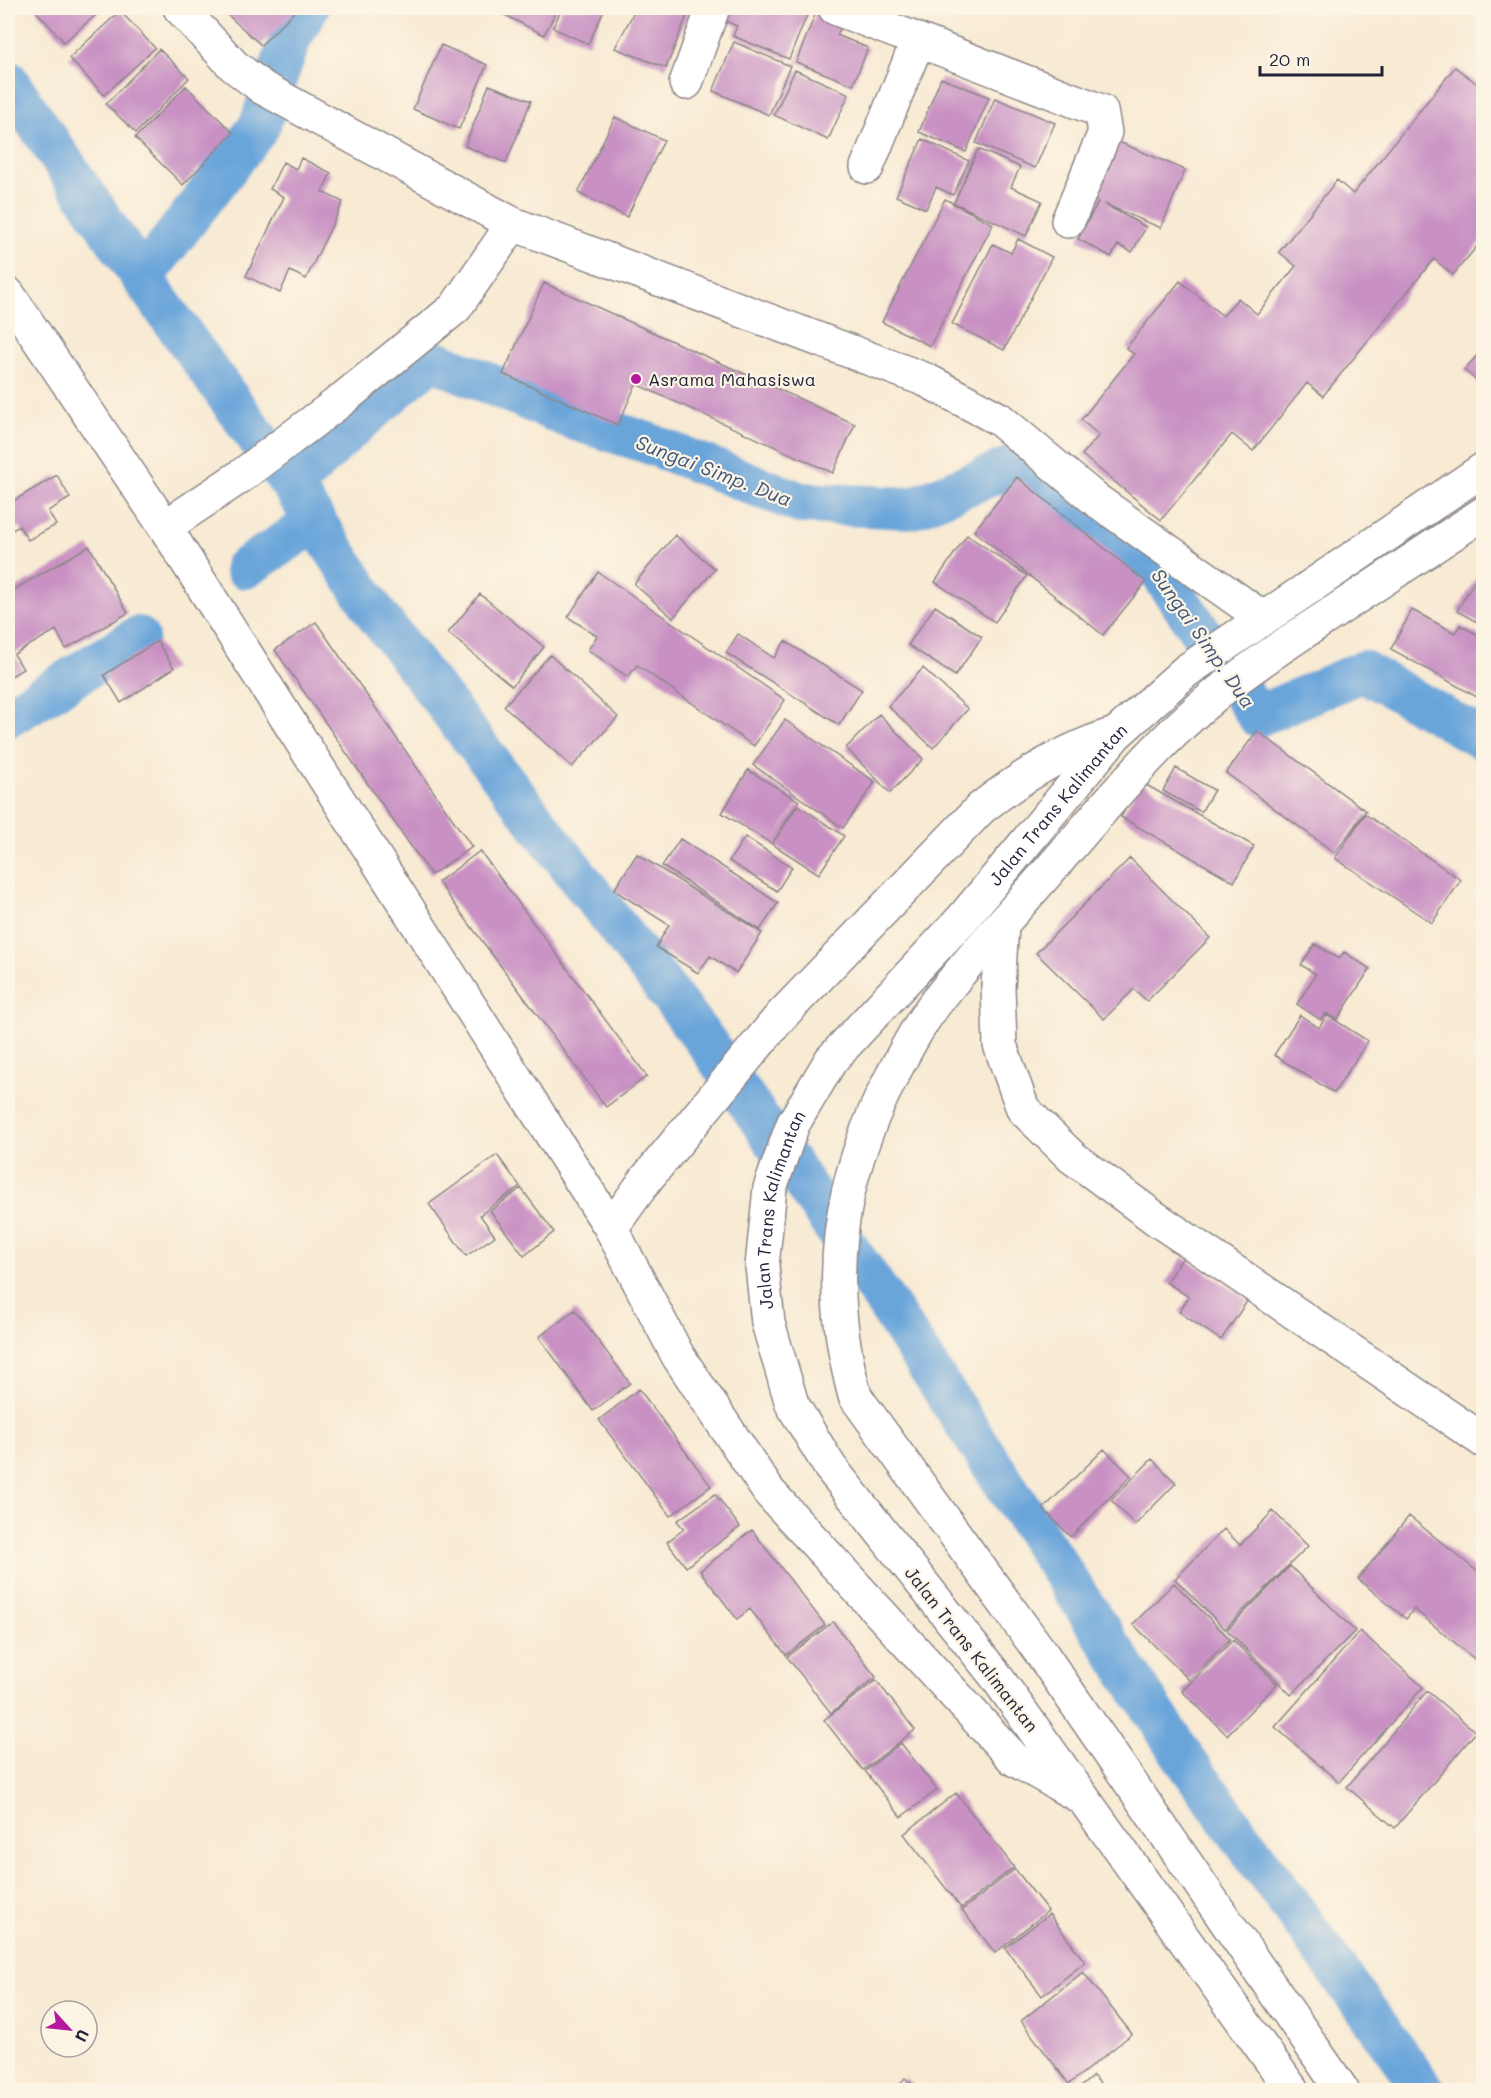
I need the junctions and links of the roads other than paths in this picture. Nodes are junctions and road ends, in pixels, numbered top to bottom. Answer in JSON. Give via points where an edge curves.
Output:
{"nodes":[{"id":1,"x":180,"y":8,"type":"edge"},
{"id":2,"x":713,"y":8,"type":"edge"},
{"id":3,"x":835,"y":8,"type":"edge"},
{"id":4,"x":918,"y":40,"type":"junction"},
{"id":5,"x":686,"y":83,"type":"dead end"},
{"id":6,"x":867,"y":167,"type":"dead end"},
{"id":7,"x":1068,"y":221,"type":"dead end"},
{"id":8,"x":513,"y":224,"type":"junction"},
{"id":9,"x":8,"y":294,"type":"edge"},
{"id":10,"x":1484,"y":469,"type":"edge"},
{"id":11,"x":1484,"y":513,"type":"edge"},
{"id":12,"x":165,"y":526,"type":"junction"},
{"id":13,"x":1251,"y":627,"type":"junction"},
{"id":14,"x":1116,"y":734,"type":"junction"},
{"id":15,"x":995,"y":933,"type":"junction"},
{"id":16,"x":611,"y":1228,"type":"junction"},
{"id":17,"x":1484,"y":1441,"type":"edge"},
{"id":18,"x":1086,"y":1800,"type":"junction"},
{"id":19,"x":1292,"y":2091,"type":"edge"},
{"id":20,"x":1341,"y":2091,"type":"edge"}],
"edges":[{"from":1,"to":8,"type":"main road","via":[[234,66],[271,92]]},
{"from":2,"to":5,"type":"main road"},
{"from":3,"to":4,"type":"main road"},
{"from":4,"to":6,"type":"main road"},
{"from":4,"to":7,"type":"main road","via":[[1101,111],[1105,132]]},
{"from":8,"to":12,"type":"main road","via":[[455,308],[241,476]]},
{"from":8,"to":13,"type":"main road","via":[[926,380],[979,407],[1019,435]]},
{"from":9,"to":12,"type":"main road"},
{"from":10,"to":13,"type":"main road","name":"Jalan Trans Kalimantan"},
{"from":11,"to":15,"type":"main road","name":"Jalan Trans Kalimantan","via":[[1261,660],[1213,697],[1109,799]]},
{"from":12,"to":16,"type":"main road"},
{"from":13,"to":14,"type":"main road","name":"Jalan Trans Kalimantan","via":[[1186,672]]},
{"from":14,"to":16,"type":"main road","via":[[1059,755],[981,808],[781,1016],[647,1178]]},
{"from":14,"to":18,"type":"main road","name":"Jalan Trans Kalimantan","via":[[963,918],[831,1060],[793,1124],[770,1188],[762,1266],[768,1323],[792,1404],[830,1467],[995,1675]]},
{"from":15,"to":17,"type":"main road","via":[[1000,1045],[1023,1108],[1072,1157],[1155,1218]]},
{"from":15,"to":20,"type":"main road","name":"Jalan Trans Kalimantan","via":[[936,1002],[908,1045],[864,1136],[850,1180],[837,1272],[839,1318],[855,1396],[1044,1656]]},
{"from":16,"to":18,"type":"main road","via":[[678,1356],[770,1492],[1014,1759]]},
{"from":18,"to":19,"type":"main road","name":"Jalan Trans Kalimantan"}]}
